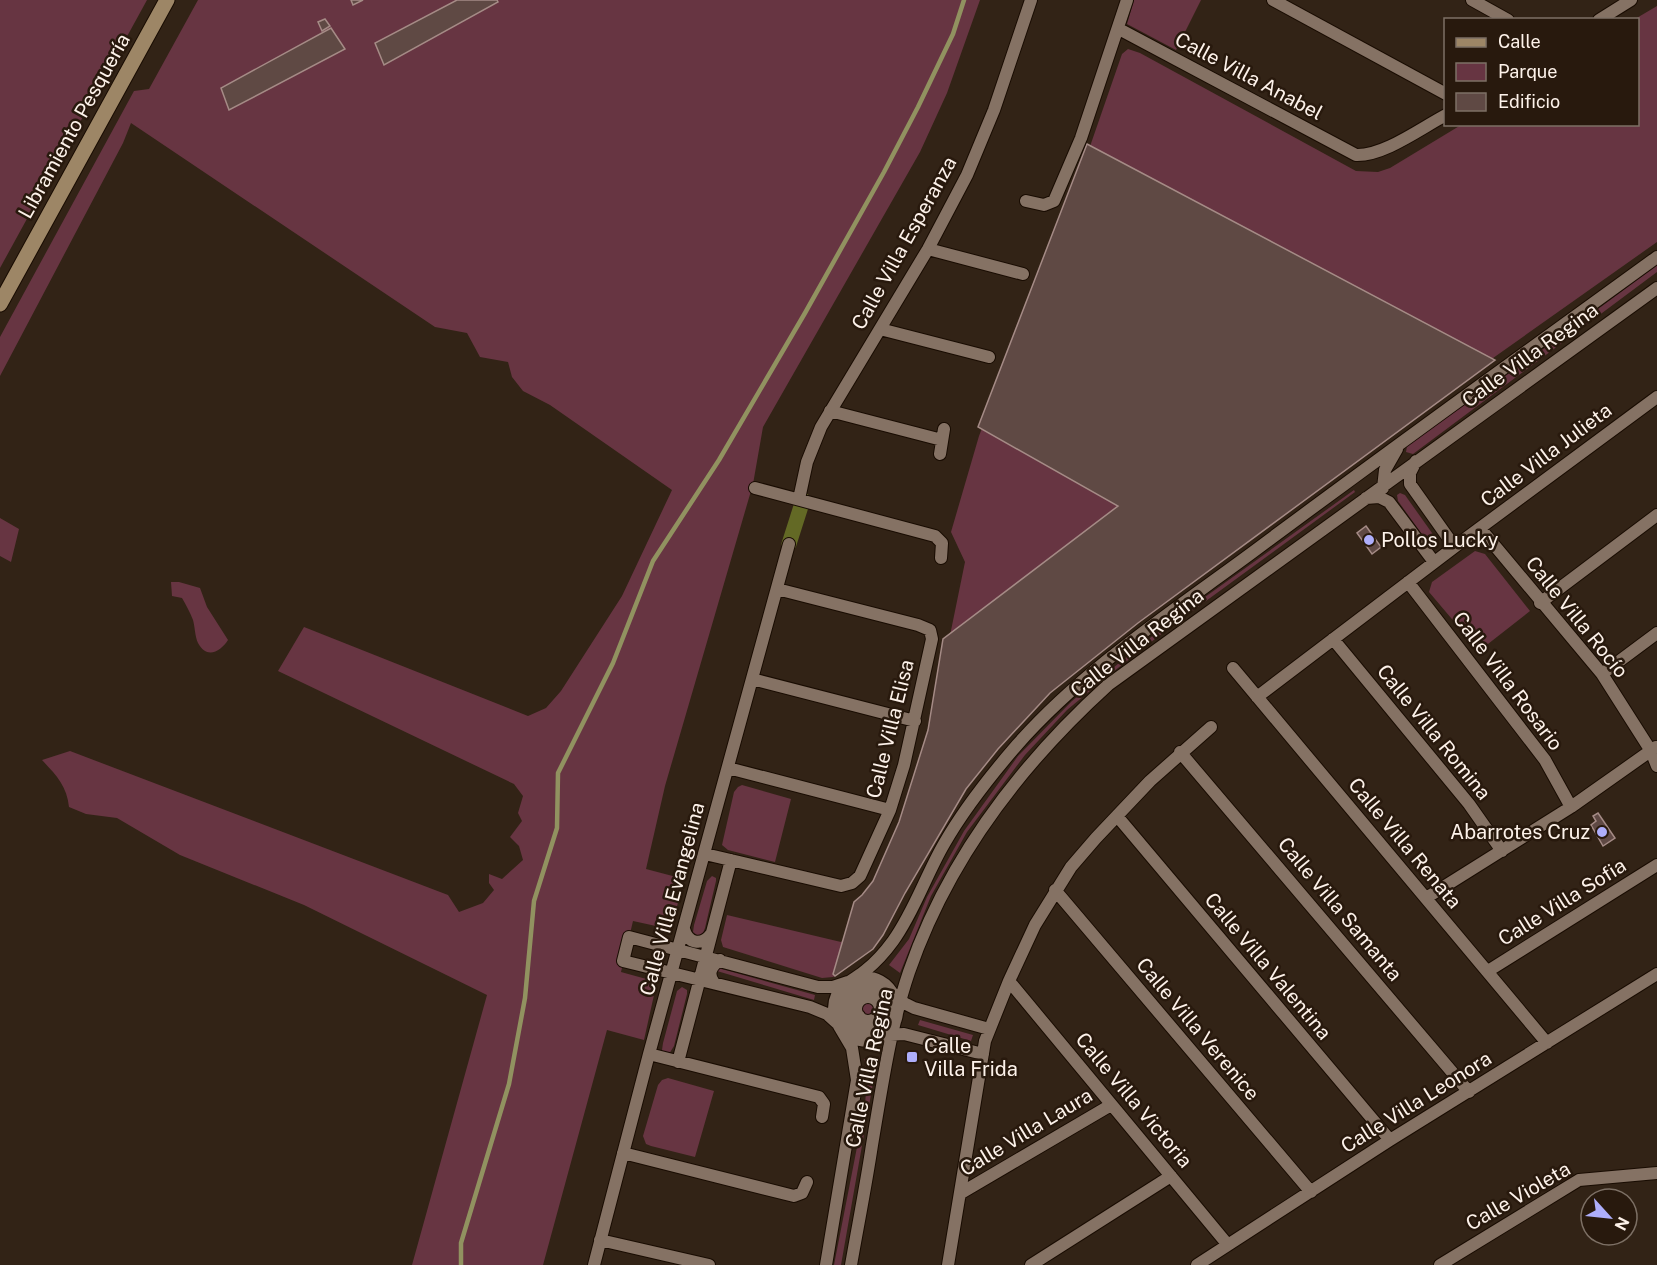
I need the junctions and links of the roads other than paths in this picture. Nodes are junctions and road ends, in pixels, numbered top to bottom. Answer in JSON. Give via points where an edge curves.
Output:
{"nodes":[{"id":1,"x":167,"y":0,"type":"edge"},
{"id":2,"x":1031,"y":0,"type":"edge"},
{"id":3,"x":1128,"y":0,"type":"edge"},
{"id":4,"x":1274,"y":0,"type":"edge"},
{"id":5,"x":1472,"y":0,"type":"edge"},
{"id":6,"x":1631,"y":0,"type":"edge"},
{"id":7,"x":1504,"y":18,"type":"edge"},
{"id":8,"x":1602,"y":18,"type":"edge"},
{"id":9,"x":1119,"y":29,"type":"junction"},
{"id":10,"x":1444,"y":93,"type":"edge"},
{"id":11,"x":1444,"y":116,"type":"edge"},
{"id":12,"x":1026,"y":201,"type":"dead end"},
{"id":13,"x":928,"y":249,"type":"junction"},
{"id":14,"x":1657,"y":257,"type":"edge"},
{"id":15,"x":1023,"y":274,"type":"dead end"},
{"id":16,"x":1657,"y":288,"type":"edge"},
{"id":17,"x":0,"y":304,"type":"edge"},
{"id":18,"x":880,"y":329,"type":"junction"},
{"id":19,"x":989,"y":357,"type":"dead end"},
{"id":20,"x":1657,"y":397,"type":"edge"},
{"id":21,"x":830,"y":411,"type":"junction"},
{"id":22,"x":1408,"y":437,"type":"junction"},
{"id":23,"x":940,"y":454,"type":"dead end"},
{"id":24,"x":1417,"y":460,"type":"junction"},
{"id":25,"x":1385,"y":470,"type":"junction"},
{"id":26,"x":1398,"y":474,"type":"junction"},
{"id":27,"x":1347,"y":482,"type":"junction"},
{"id":28,"x":1410,"y":484,"type":"junction"},
{"id":29,"x":1383,"y":485,"type":"junction"},
{"id":30,"x":755,"y":488,"type":"dead end"},
{"id":31,"x":799,"y":499,"type":"junction"},
{"id":32,"x":1361,"y":501,"type":"junction"},
{"id":33,"x":1389,"y":502,"type":"junction"},
{"id":34,"x":1657,"y":515,"type":"edge"},
{"id":35,"x":1480,"y":528,"type":"junction"},
{"id":36,"x":789,"y":544,"type":"dead end"},
{"id":37,"x":1454,"y":546,"type":"junction"},
{"id":38,"x":941,"y":558,"type":"dead end"},
{"id":39,"x":1434,"y":562,"type":"junction"},
{"id":40,"x":1408,"y":582,"type":"junction"},
{"id":41,"x":777,"y":589,"type":"junction"},
{"id":42,"x":1540,"y":603,"type":"junction"},
{"id":43,"x":1657,"y":633,"type":"edge"},
{"id":44,"x":1333,"y":639,"type":"junction"},
{"id":45,"x":1233,"y":668,"type":"dead end"},
{"id":46,"x":1602,"y":674,"type":"junction"},
{"id":47,"x":752,"y":679,"type":"junction"},
{"id":48,"x":1257,"y":697,"type":"junction"},
{"id":49,"x":915,"y":721,"type":"junction"},
{"id":50,"x":1211,"y":727,"type":"dead end"},
{"id":51,"x":1654,"y":749,"type":"edge"},
{"id":52,"x":1180,"y":752,"type":"junction"},
{"id":53,"x":1657,"y":766,"type":"edge"},
{"id":54,"x":728,"y":768,"type":"junction"},
{"id":55,"x":1571,"y":807,"type":"junction"},
{"id":56,"x":890,"y":810,"type":"junction"},
{"id":57,"x":1117,"y":816,"type":"junction"},
{"id":58,"x":1502,"y":851,"type":"junction"},
{"id":59,"x":705,"y":854,"type":"junction"},
{"id":60,"x":731,"y":860,"type":"junction"},
{"id":61,"x":1657,"y":865,"type":"edge"},
{"id":62,"x":1055,"y":890,"type":"junction"},
{"id":63,"x":1426,"y":898,"type":"junction"},
{"id":64,"x":711,"y":934,"type":"junction"},
{"id":65,"x":684,"y":953,"type":"junction"},
{"id":66,"x":712,"y":956,"type":"junction"},
{"id":67,"x":1488,"y":971,"type":"junction"},
{"id":68,"x":1657,"y":974,"type":"edge"},
{"id":69,"x":668,"y":979,"type":"junction"},
{"id":70,"x":1010,"y":981,"type":"junction"},
{"id":71,"x":703,"y":986,"type":"junction"},
{"id":72,"x":901,"y":1000,"type":"junction"},
{"id":73,"x":865,"y":1006,"type":"junction"},
{"id":74,"x":989,"y":1029,"type":"junction"},
{"id":75,"x":893,"y":1033,"type":"junction"},
{"id":76,"x":879,"y":1037,"type":"junction"},
{"id":77,"x":1547,"y":1043,"type":"junction"},
{"id":78,"x":649,"y":1054,"type":"junction"},
{"id":79,"x":982,"y":1054,"type":"junction"},
{"id":80,"x":678,"y":1062,"type":"junction"},
{"id":81,"x":1469,"y":1092,"type":"junction"},
{"id":82,"x":1111,"y":1104,"type":"junction"},
{"id":83,"x":822,"y":1117,"type":"dead end"},
{"id":84,"x":1390,"y":1140,"type":"junction"},
{"id":85,"x":623,"y":1153,"type":"junction"},
{"id":86,"x":1657,"y":1173,"type":"edge"},
{"id":87,"x":1172,"y":1176,"type":"junction"},
{"id":88,"x":807,"y":1182,"type":"dead end"},
{"id":89,"x":1311,"y":1192,"type":"junction"},
{"id":90,"x":961,"y":1193,"type":"junction"},
{"id":91,"x":600,"y":1240,"type":"junction"},
{"id":92,"x":1228,"y":1245,"type":"junction"},
{"id":93,"x":594,"y":1265,"type":"edge"},
{"id":94,"x":709,"y":1265,"type":"edge"},
{"id":95,"x":826,"y":1265,"type":"edge"},
{"id":96,"x":851,"y":1265,"type":"edge"},
{"id":97,"x":948,"y":1265,"type":"edge"},
{"id":98,"x":1030,"y":1265,"type":"edge"},
{"id":99,"x":1197,"y":1265,"type":"edge"},
{"id":100,"x":1440,"y":1265,"type":"edge"}],
"edges":[{"from":1,"to":17,"type":"main road","name":"Libramiento Pesquería"},
{"from":2,"to":13,"type":"street","name":"Calle Villa Esperanza","via":[[994,110],[967,175]]},
{"from":3,"to":9,"type":"street"},
{"from":4,"to":10,"type":"street"},
{"from":5,"to":7,"type":"street"},
{"from":6,"to":8,"type":"street"},
{"from":9,"to":11,"type":"street","name":"Calle Villa Anabel","via":[[1349,152],[1362,155],[1382,150]]},
{"from":9,"to":12,"type":"street","via":[[1054,201],[1044,206]]},
{"from":13,"to":15,"type":"street"},
{"from":13,"to":18,"type":"street","name":"Calle Villa Esperanza"},
{"from":14,"to":22,"type":"street","name":"Calle Villa Regina"},
{"from":16,"to":24,"type":"street","name":"Calle Villa Regina"},
{"from":18,"to":19,"type":"street"},
{"from":18,"to":21,"type":"street","name":"Calle Villa Esperanza"},
{"from":20,"to":35,"type":"street","name":"Calle Villa Julieta"},
{"from":21,"to":23,"type":"street","via":[[943,435]]},
{"from":21,"to":31,"type":"street","name":"Calle Villa Esperanza","via":[[807,462]]},
{"from":22,"to":24,"type":"street","via":[[1402,453],[1407,459]]},
{"from":22,"to":25,"type":"street"},
{"from":22,"to":27,"type":"street","name":"Calle Villa Regina"},
{"from":24,"to":26,"type":"street","name":"Calle Villa Regina"},
{"from":24,"to":28,"type":"street","via":[[1410,473]]},
{"from":25,"to":26,"type":"street"},
{"from":25,"to":27,"type":"street","via":[[1370,471]]},
{"from":25,"to":29,"type":"street"},
{"from":26,"to":28,"type":"street"},
{"from":26,"to":29,"type":"street","name":"Calle Villa Regina"},
{"from":27,"to":32,"type":"street","via":[[1361,488]]},
{"from":27,"to":73,"type":"street","name":"Calle Villa Regina","via":[[1081,681],[1031,730],[945,841],[894,940],[872,965]]},
{"from":28,"to":37,"type":"street"},
{"from":29,"to":32,"type":"street","name":"Calle Villa Regina"},
{"from":29,"to":33,"type":"street"},
{"from":30,"to":31,"type":"street"},
{"from":31,"to":38,"type":"street","via":[[935,536],[942,543]]},
{"from":32,"to":33,"type":"street","via":[[1379,497]]},
{"from":32,"to":72,"type":"street","name":"Calle Villa Regina","via":[[1108,685],[1048,743],[1002,799],[955,871],[921,942]]},
{"from":33,"to":39,"type":"street"},
{"from":34,"to":42,"type":"street"},
{"from":35,"to":37,"type":"street","name":"Calle Villa Julieta"},
{"from":35,"to":42,"type":"street","name":"Calle Villa Rocío"},
{"from":36,"to":41,"type":"street","name":"Calle Villa Evangelina"},
{"from":37,"to":39,"type":"street","name":"Calle Villa Julieta"},
{"from":39,"to":40,"type":"street","name":"Calle Villa Julieta"},
{"from":40,"to":44,"type":"street","name":"Calle Villa Julieta"},
{"from":40,"to":55,"type":"street","name":"Calle Villa Rosario","via":[[1545,760]]},
{"from":41,"to":47,"type":"street","name":"Calle Villa Evangelina"},
{"from":41,"to":49,"type":"street","name":"Calle Villa Elisa","via":[[930,630],[932,639]]},
{"from":42,"to":46,"type":"street","name":"Calle Villa Rocío"},
{"from":43,"to":46,"type":"street"},
{"from":44,"to":48,"type":"street","name":"Calle Villa Julieta"},
{"from":44,"to":58,"type":"street","name":"Calle Villa Romina","via":[[1456,788]]},
{"from":45,"to":48,"type":"street","name":"Calle Villa Renata"},
{"from":46,"to":51,"type":"street","name":"Calle Villa Rocío"},
{"from":47,"to":49,"type":"street"},
{"from":47,"to":54,"type":"street","name":"Calle Villa Evangelina"},
{"from":48,"to":63,"type":"street","name":"Calle Villa Renata"},
{"from":49,"to":56,"type":"street","name":"Calle Villa Elisa"},
{"from":50,"to":52,"type":"street"},
{"from":51,"to":53,"type":"street","name":"Calle Villa Rocío"},
{"from":51,"to":55,"type":"street"},
{"from":52,"to":57,"type":"street"},
{"from":52,"to":81,"type":"street","name":"Calle Villa Samanta"},
{"from":54,"to":56,"type":"street"},
{"from":54,"to":59,"type":"street","name":"Calle Villa Evangelina"},
{"from":55,"to":58,"type":"street"},
{"from":56,"to":60,"type":"street","name":"Calle Villa Elisa","via":[[860,876],[847,885]]},
{"from":57,"to":62,"type":"street"},
{"from":57,"to":84,"type":"street","name":"Calle Villa Valentina"},
{"from":58,"to":63,"type":"street"},
{"from":59,"to":60,"type":"street","name":"Calle Villa Elisa"},
{"from":59,"to":65,"type":"street","name":"Calle Villa Evangelina"},
{"from":60,"to":64,"type":"street"},
{"from":61,"to":67,"type":"street","name":"Calle Villa Sofia"},
{"from":62,"to":70,"type":"street"},
{"from":62,"to":89,"type":"street","name":"Calle Villa Verenice"},
{"from":63,"to":67,"type":"street","name":"Calle Villa Renata"},
{"from":64,"to":65,"type":"street","via":[[705,941],[695,942],[686,935]]},
{"from":64,"to":66,"type":"street"},
{"from":65,"to":66,"type":"street"},
{"from":65,"to":66,"type":"street"},
{"from":65,"to":69,"type":"street","name":"Calle Villa Evangelina"},
{"from":65,"to":69,"type":"street"},
{"from":65,"to":69,"type":"street","via":[[629,937],[623,961]]},
{"from":65,"to":71,"type":"street"},
{"from":66,"to":71,"type":"street","via":[[710,978]]},
{"from":66,"to":73,"type":"street","via":[[818,987],[833,987]]},
{"from":67,"to":77,"type":"street","name":"Calle Villa Renata"},
{"from":68,"to":77,"type":"street","name":"Calle Villa Leonora"},
{"from":69,"to":71,"type":"street"},
{"from":69,"to":71,"type":"street","via":[[690,987]]},
{"from":69,"to":78,"type":"street","name":"Calle Villa Evangelina"},
{"from":70,"to":74,"type":"street"},
{"from":70,"to":82,"type":"street","name":"Calle Villa Victoria"},
{"from":71,"to":73,"type":"street","via":[[810,1007],[827,1014]]},
{"from":71,"to":80,"type":"street"},
{"from":72,"to":73,"type":"street","name":"Calle Villa Regina"},
{"from":72,"to":73,"type":"street"},
{"from":72,"to":74,"type":"street","via":[[914,1008]]},
{"from":73,"to":75,"type":"street","name":"Calle Villa Regina"},
{"from":73,"to":76,"type":"street","via":[[893,1025]]},
{"from":73,"to":76,"type":"street","via":[[852,1038]]},
{"from":73,"to":95,"type":"street","name":"Calle Villa Regina","via":[[852,1048],[857,1080]]},
{"from":74,"to":79,"type":"street"},
{"from":75,"to":76,"type":"street"},
{"from":75,"to":79,"type":"street"},
{"from":75,"to":96,"type":"street","name":"Calle Villa Regina"},
{"from":77,"to":81,"type":"street","name":"Calle Villa Leonora"},
{"from":78,"to":80,"type":"street"},
{"from":78,"to":85,"type":"street","name":"Calle Villa Evangelina"},
{"from":79,"to":90,"type":"street"},
{"from":80,"to":83,"type":"street","via":[[819,1097],[824,1108]]},
{"from":81,"to":84,"type":"street","name":"Calle Villa Leonora"},
{"from":82,"to":87,"type":"street","name":"Calle Villa Victoria"},
{"from":82,"to":90,"type":"street","name":"Calle Villa Laura"},
{"from":84,"to":89,"type":"street","name":"Calle Villa Leonora"},
{"from":85,"to":88,"type":"street","via":[[794,1196],[802,1192]]},
{"from":85,"to":91,"type":"street","name":"Calle Villa Evangelina"},
{"from":86,"to":100,"type":"street","name":"Calle Violeta","via":[[1579,1180]]},
{"from":87,"to":92,"type":"street","name":"Calle Villa Victoria"},
{"from":87,"to":98,"type":"street"},
{"from":89,"to":92,"type":"street","name":"Calle Villa Leonora"},
{"from":90,"to":97,"type":"street"},
{"from":91,"to":93,"type":"street","name":"Calle Villa Evangelina"},
{"from":91,"to":94,"type":"street"},
{"from":92,"to":99,"type":"street","name":"Calle Villa Leonora"}]}
